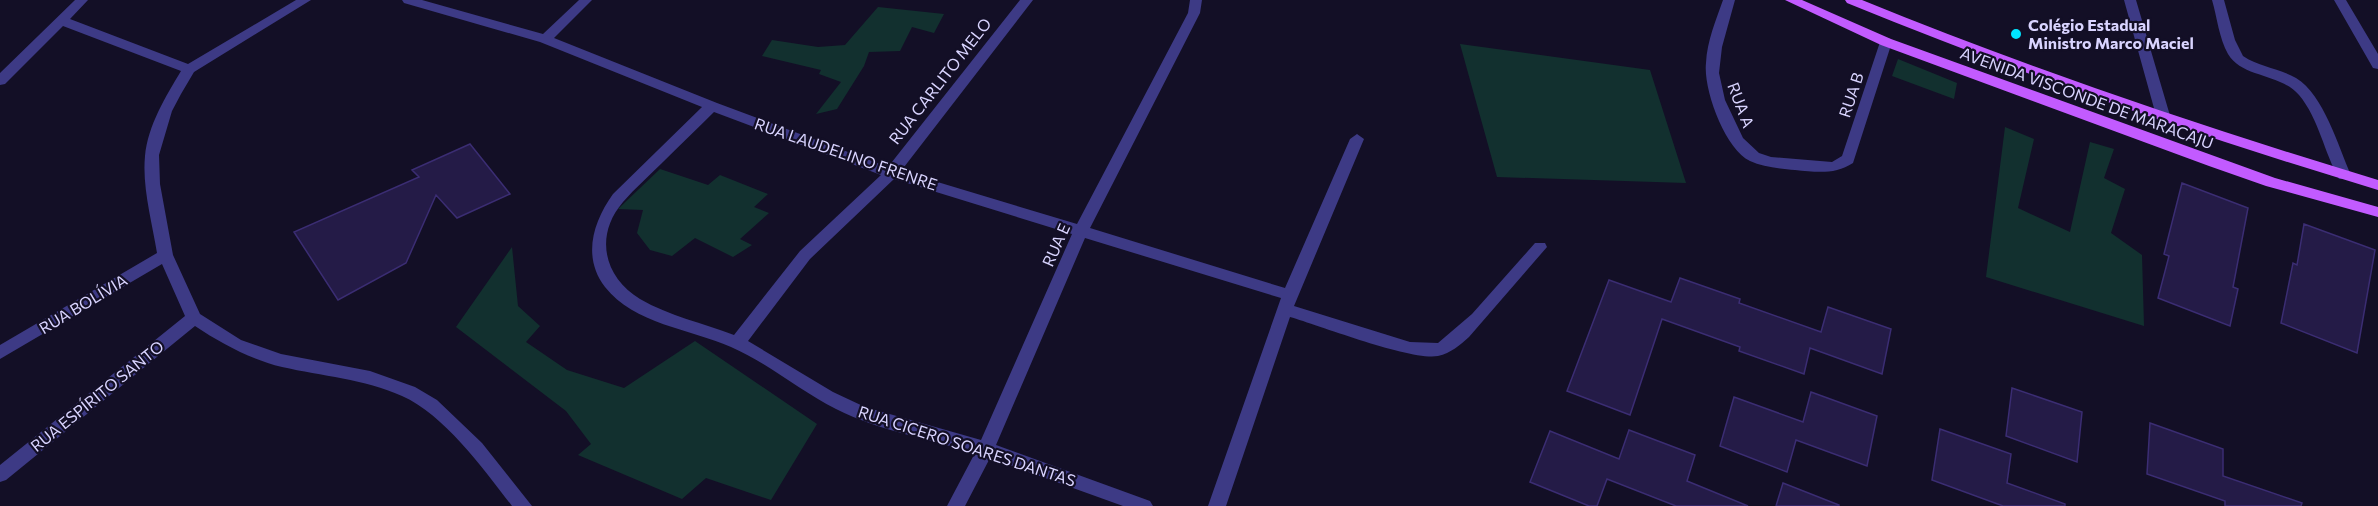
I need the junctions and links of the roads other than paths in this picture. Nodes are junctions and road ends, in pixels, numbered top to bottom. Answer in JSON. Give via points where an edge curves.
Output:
{"nodes":[{"id":1,"x":93,"y":0,"type":"edge"},
{"id":2,"x":305,"y":0,"type":"edge"},
{"id":3,"x":408,"y":0,"type":"edge"},
{"id":4,"x":586,"y":0,"type":"edge"},
{"id":5,"x":1026,"y":0,"type":"edge"},
{"id":6,"x":1729,"y":0,"type":"edge"},
{"id":7,"x":1791,"y":0,"type":"edge"},
{"id":8,"x":1851,"y":0,"type":"edge"},
{"id":9,"x":2130,"y":0,"type":"edge"},
{"id":10,"x":2218,"y":0,"type":"edge"},
{"id":11,"x":2340,"y":0,"type":"edge"},
{"id":12,"x":1196,"y":2,"type":"edge"},
{"id":13,"x":78,"y":4,"type":"edge"},
{"id":14,"x":62,"y":21,"type":"junction"},
{"id":15,"x":546,"y":39,"type":"junction"},
{"id":16,"x":1886,"y":42,"type":"junction"},
{"id":17,"x":2378,"y":65,"type":"edge"},
{"id":18,"x":189,"y":69,"type":"junction"},
{"id":19,"x":0,"y":81,"type":"edge"},
{"id":20,"x":712,"y":106,"type":"junction"},
{"id":21,"x":2164,"y":118,"type":"junction"},
{"id":22,"x":1357,"y":139,"type":"dead end"},
{"id":23,"x":1848,"y":159,"type":"joint"},
{"id":24,"x":891,"y":173,"type":"junction"},
{"id":25,"x":2344,"y":175,"type":"junction"},
{"id":26,"x":2378,"y":185,"type":"edge"},
{"id":27,"x":2378,"y":212,"type":"edge"},
{"id":28,"x":1081,"y":231,"type":"junction"},
{"id":29,"x":1540,"y":247,"type":"dead end"},
{"id":30,"x":165,"y":255,"type":"junction"},
{"id":31,"x":1287,"y":302,"type":"junction"},
{"id":32,"x":194,"y":318,"type":"junction"},
{"id":33,"x":737,"y":343,"type":"junction"},
{"id":34,"x":0,"y":353,"type":"edge"},
{"id":35,"x":986,"y":449,"type":"junction"},
{"id":36,"x":0,"y":475,"type":"edge"},
{"id":37,"x":520,"y":505,"type":"edge"},
{"id":38,"x":956,"y":506,"type":"edge"},
{"id":39,"x":1144,"y":506,"type":"edge"},
{"id":40,"x":1217,"y":506,"type":"edge"}],
"edges":[{"from":1,"to":13,"type":"street"},
{"from":2,"to":18,"type":"street"},
{"from":3,"to":15,"type":"street","name":"RUA LAUDELINO FRENRE"},
{"from":4,"to":15,"type":"street"},
{"from":5,"to":24,"type":"street","name":"RUA CARLITO MELO"},
{"from":6,"to":23,"type":"street","name":"RUA A","via":[[1712,65],[1721,105],[1740,145],[1754,157],[1793,163],[1832,167]]},
{"from":7,"to":16,"type":"main road","name":"AVENIDA VISCONDE DE MARACAJU"},
{"from":8,"to":21,"type":"main road","name":"AVENIDA VISCONDE DE MARACAJU"},
{"from":9,"to":21,"type":"street"},
{"from":10,"to":25,"type":"street","via":[[2235,55],[2251,65],[2285,76],[2299,87],[2309,99]]},
{"from":11,"to":17,"type":"street"},
{"from":12,"to":28,"type":"street","name":"RUA E"},
{"from":13,"to":14,"type":"street"},
{"from":14,"to":18,"type":"street"},
{"from":14,"to":19,"type":"street"},
{"from":15,"to":20,"type":"street","name":"RUA LAUDELINO FRENRE"},
{"from":16,"to":23,"type":"street","name":"RUA B"},
{"from":16,"to":27,"type":"main road","name":"AVENIDA VISCONDE DE MARACAJU","via":[[2252,176]]},
{"from":18,"to":30,"type":"street","via":[[165,111],[152,155]]},
{"from":20,"to":24,"type":"street","name":"RUA LAUDELINO FRENRE"},
{"from":20,"to":33,"type":"street","name":"RUA CICERO SOARES DANTAS","via":[[612,206],[598,246],[609,281],[623,295],[645,309]]},
{"from":21,"to":25,"type":"main road","name":"AVENIDA VISCONDE DE MARACAJU"},
{"from":22,"to":31,"type":"street"},
{"from":24,"to":28,"type":"street","name":"RUA LAUDELINO FRENRE"},
{"from":24,"to":33,"type":"street","name":"RUA CARLITO MELO","via":[[806,255]]},
{"from":25,"to":26,"type":"main road","name":"AVENIDA VISCONDE DE MARACAJU"},
{"from":28,"to":31,"type":"street","name":"RUA LAUDELINO FRENRE"},
{"from":28,"to":35,"type":"street","name":"RUA E"},
{"from":29,"to":31,"type":"street","name":"RUA LAUDELINO FRENRE","via":[[1460,336],[1443,348],[1410,348]]},
{"from":30,"to":32,"type":"street"},
{"from":30,"to":34,"type":"street","name":"RUA BOLÍVIA"},
{"from":31,"to":40,"type":"street"},
{"from":32,"to":36,"type":"street","name":"RUA ESPÍRITO SANTO"},
{"from":32,"to":37,"type":"street","via":[[235,344],[280,360],[370,378],[432,405],[476,448]]},
{"from":33,"to":35,"type":"street","name":"RUA CICERO SOARES DANTAS","via":[[857,411]]},
{"from":35,"to":38,"type":"street","name":"RUA E"},
{"from":35,"to":39,"type":"street","name":"RUA CICERO SOARES DANTAS"}]}
